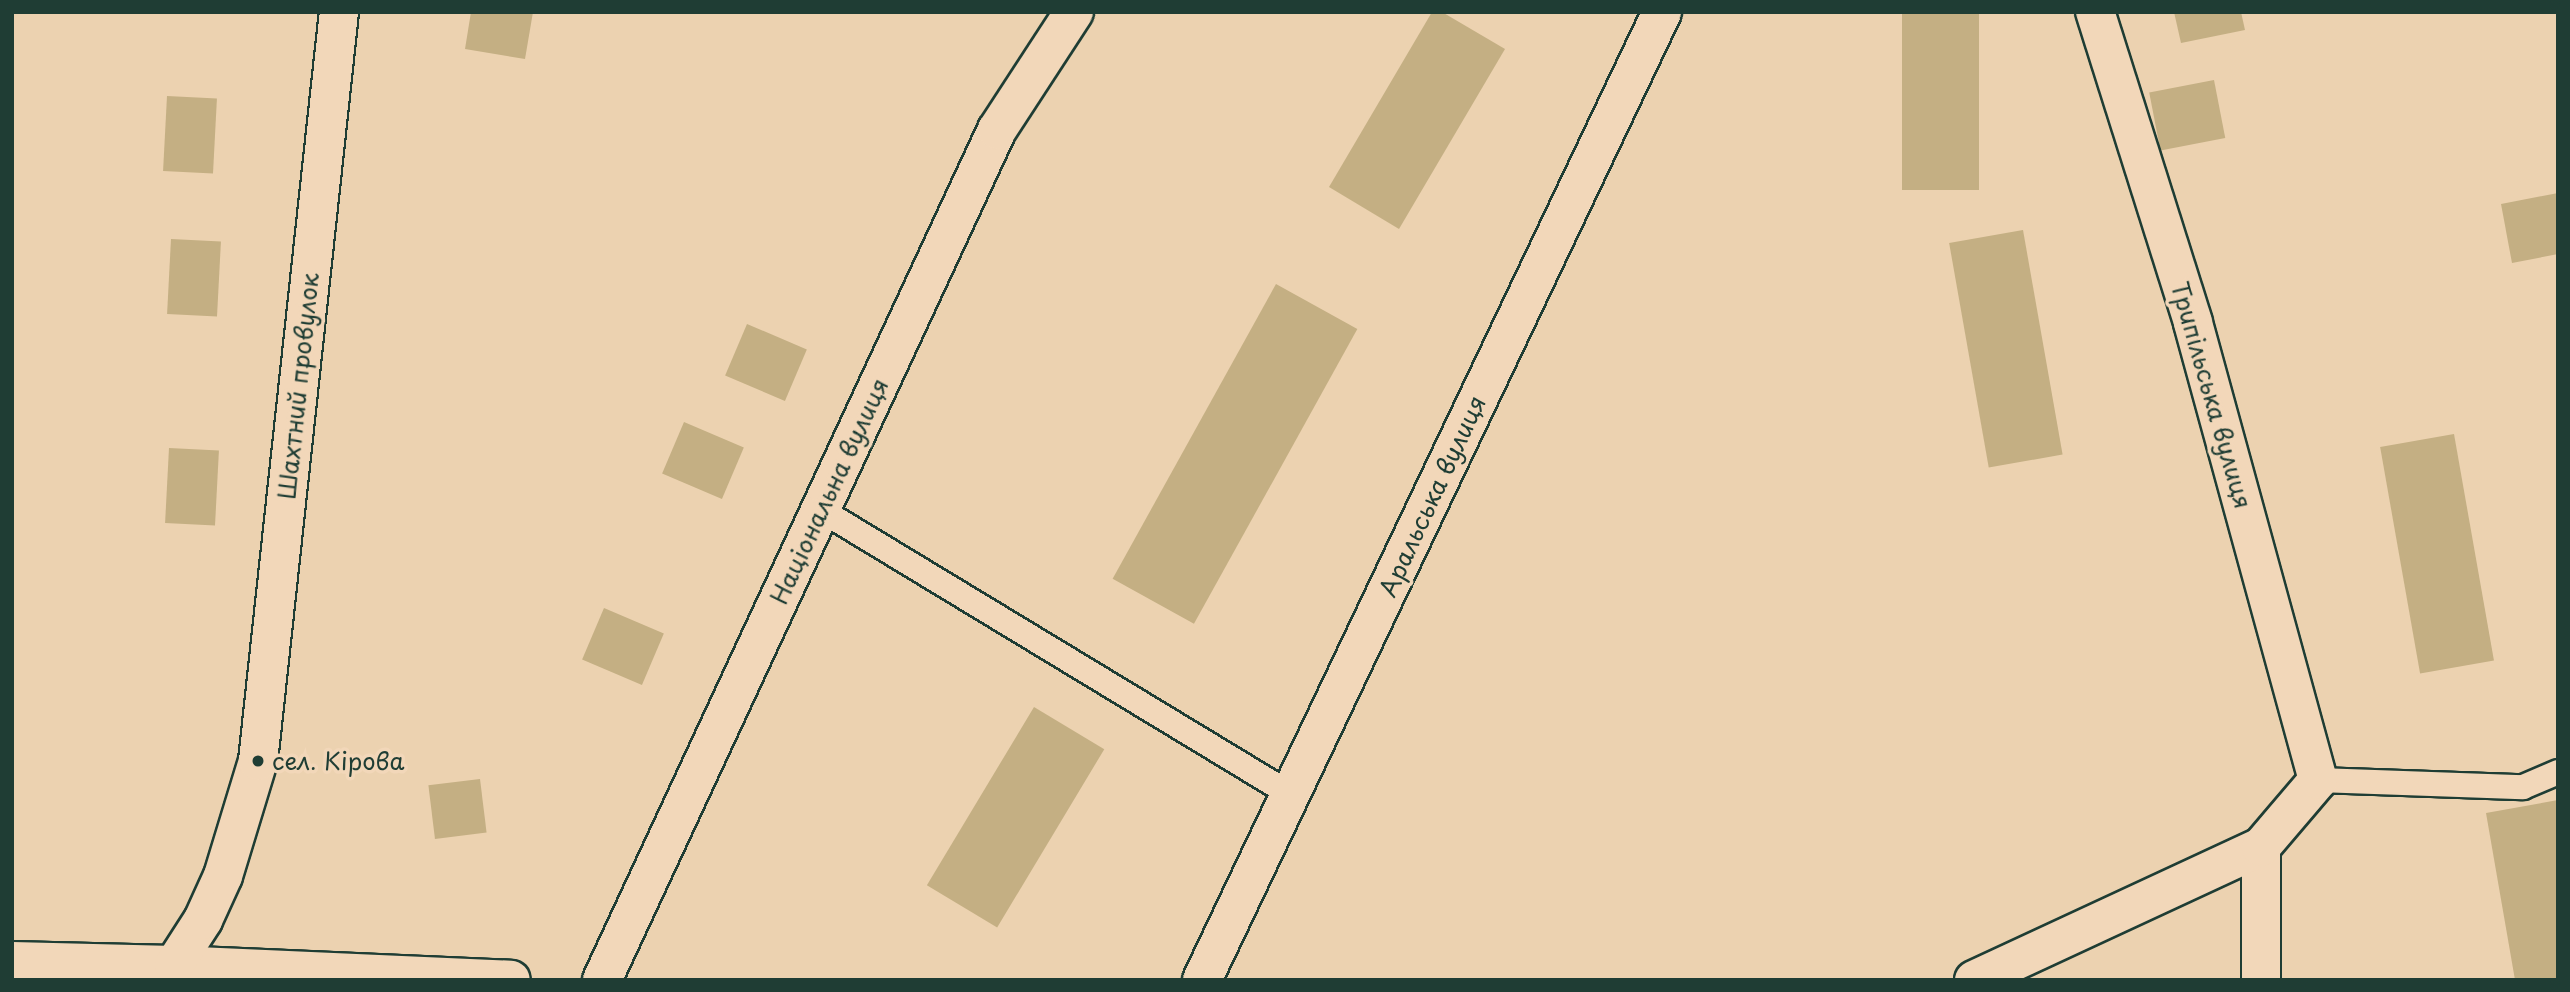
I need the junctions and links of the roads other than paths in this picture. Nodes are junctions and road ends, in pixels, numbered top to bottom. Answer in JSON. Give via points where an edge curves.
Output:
{"nodes":[{"id":1,"x":339,"y":12,"type":"edge"},
{"id":2,"x":1074,"y":12,"type":"edge"},
{"id":3,"x":1662,"y":12,"type":"edge"},
{"id":4,"x":2095,"y":12,"type":"edge"},
{"id":5,"x":821,"y":510,"type":"junction"},
{"id":6,"x":2558,"y":772,"type":"edge"},
{"id":7,"x":2318,"y":780,"type":"junction"},
{"id":8,"x":1290,"y":794,"type":"junction"},
{"id":9,"x":2261,"y":847,"type":"junction"},
{"id":10,"x":12,"y":961,"type":"edge"},
{"id":11,"x":174,"y":965,"type":"junction"},
{"id":12,"x":511,"y":980,"type":"edge"},
{"id":13,"x":602,"y":980,"type":"edge"},
{"id":14,"x":1202,"y":980,"type":"edge"},
{"id":15,"x":1974,"y":980,"type":"edge"},
{"id":16,"x":2261,"y":980,"type":"edge"}],
"edges":[{"from":1,"to":11,"type":"street","name":"Шахтний провулок","via":[[258,761],[223,876],[203,920]]},
{"from":2,"to":5,"type":"street","name":"Національна вулиця","via":[[997,130]]},
{"from":3,"to":8,"type":"street","name":"Аральська вулиця"},
{"from":4,"to":7,"type":"street","name":"Трипільська вулиця","via":[[2193,321]]},
{"from":5,"to":8,"type":"lane"},
{"from":5,"to":13,"type":"street","name":"Національна вулиця"},
{"from":6,"to":7,"type":"lane","via":[[2524,787]]},
{"from":7,"to":9,"type":"street"},
{"from":8,"to":14,"type":"street","name":"Аральська вулиця"},
{"from":9,"to":15,"type":"street"},
{"from":9,"to":16,"type":"street"},
{"from":10,"to":11,"type":"street"},
{"from":11,"to":12,"type":"street"}]}
